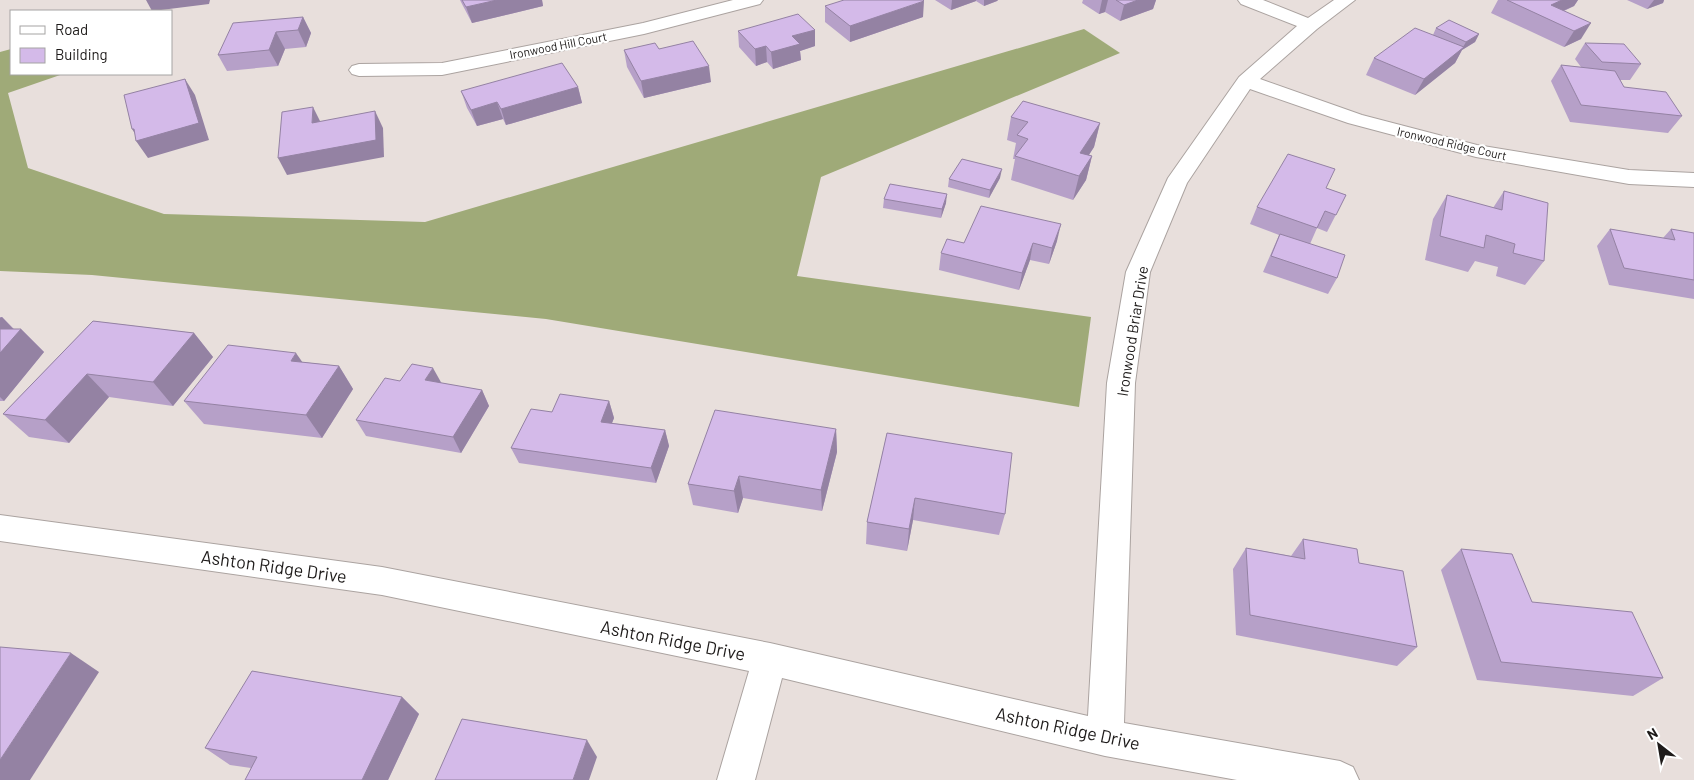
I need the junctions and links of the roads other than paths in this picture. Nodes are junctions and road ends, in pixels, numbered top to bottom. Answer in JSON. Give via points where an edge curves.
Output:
{"nodes":[{"id":1,"x":754,"y":0,"type":"edge"},
{"id":2,"x":1247,"y":0,"type":"edge"},
{"id":3,"x":1346,"y":0,"type":"edge"},
{"id":4,"x":1310,"y":25,"type":"junction"},
{"id":5,"x":359,"y":70,"type":"dead end"},
{"id":6,"x":1246,"y":81,"type":"junction"},
{"id":7,"x":1694,"y":180,"type":"edge"},
{"id":8,"x":0,"y":528,"type":"edge"},
{"id":9,"x":770,"y":659,"type":"junction"},
{"id":10,"x":1105,"y":738,"type":"junction"},
{"id":11,"x":736,"y":780,"type":"edge"},
{"id":12,"x":1340,"y":780,"type":"edge"}],
"edges":[{"from":1,"to":5,"type":"street","name":"Ironwood Hill Court","via":[[644,28],[442,69]]},
{"from":2,"to":4,"type":"street"},
{"from":3,"to":4,"type":"street","name":"Ironwood Briar Drive"},
{"from":4,"to":6,"type":"street","name":"Ironwood Briar Drive"},
{"from":6,"to":7,"type":"street","name":"Ironwood Ridge Court","via":[[1355,119],[1476,151],[1628,177]]},
{"from":6,"to":10,"type":"street","name":"Ironwood Briar Drive","via":[[1176,182],[1138,272],[1121,383]]},
{"from":8,"to":9,"type":"street","name":"Ashton Ridge Drive","via":[[382,581]]},
{"from":9,"to":10,"type":"street","name":"Ashton Ridge Drive"},
{"from":9,"to":11,"type":"street"},
{"from":10,"to":12,"type":"street","name":"Ashton Ridge Drive"}]}
